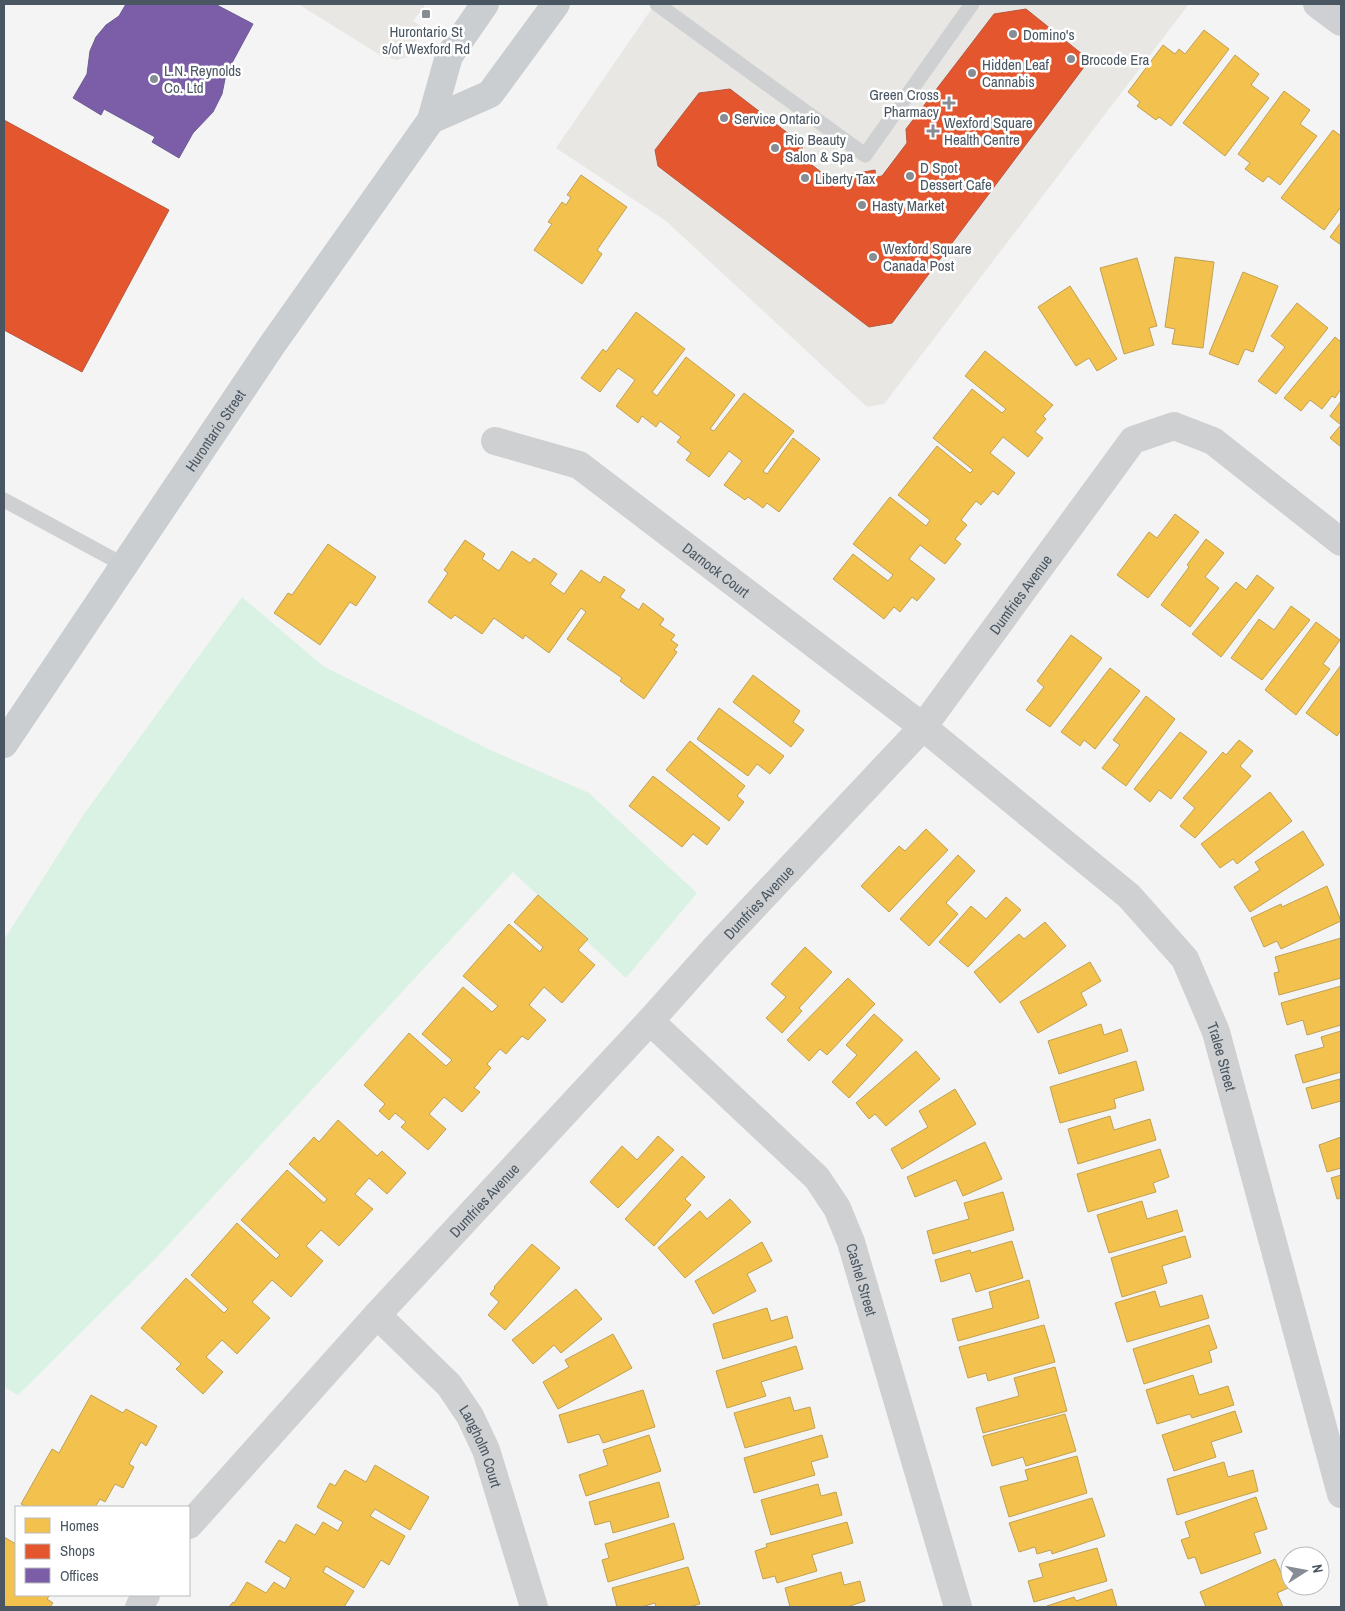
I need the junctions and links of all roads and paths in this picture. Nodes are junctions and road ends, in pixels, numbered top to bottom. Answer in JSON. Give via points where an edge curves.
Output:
{"nodes":[{"id":1,"x":485,"y":4,"type":"edge"},
{"id":2,"x":556,"y":4,"type":"edge"},
{"id":3,"x":657,"y":4,"type":"edge"},
{"id":4,"x":972,"y":4,"type":"edge"},
{"id":5,"x":1317,"y":4,"type":"edge"},
{"id":6,"x":1341,"y":22,"type":"edge"},
{"id":7,"x":431,"y":120,"type":"junction"},
{"id":8,"x":496,"y":441,"type":"dead end"},
{"id":9,"x":4,"y":500,"type":"edge"},
{"id":10,"x":1341,"y":542,"type":"edge"},
{"id":11,"x":124,"y":565,"type":"junction"},
{"id":12,"x":923,"y":727,"type":"junction"},
{"id":13,"x":4,"y":744,"type":"edge"},
{"id":14,"x":650,"y":1021,"type":"junction"},
{"id":15,"x":377,"y":1315,"type":"junction"},
{"id":16,"x":1341,"y":1494,"type":"edge"},
{"id":17,"x":190,"y":1524,"type":"edge"},
{"id":18,"x":145,"y":1596,"type":"edge"},
{"id":19,"x":139,"y":1607,"type":"edge"},
{"id":20,"x":534,"y":1607,"type":"edge"},
{"id":21,"x":958,"y":1607,"type":"edge"}],
"edges":[{"from":1,"to":7,"type":"main road","name":"Hurontario Street","via":[[449,56]]},
{"from":2,"to":7,"type":"main road","via":[[490,94]]},
{"from":3,"to":4,"type":"lane","via":[[865,155]]},
{"from":5,"to":6,"type":"street"},
{"from":7,"to":11,"type":"main road","name":"Hurontario Street","via":[[272,345]]},
{"from":8,"to":12,"type":"street","name":"Darnock Court","via":[[579,465]]},
{"from":9,"to":11,"type":"lane"},
{"from":10,"to":12,"type":"street","name":"Dumfries Avenue","via":[[1213,441],[1174,426],[1133,440]]},
{"from":11,"to":13,"type":"main road","name":"Hurontario Street"},
{"from":12,"to":14,"type":"street","name":"Dumfries Avenue","via":[[716,946]]},
{"from":12,"to":16,"type":"street","name":"Tralee Street","via":[[1129,896],[1185,959],[1216,1032]]},
{"from":14,"to":15,"type":"street","name":"Dumfries Avenue"},
{"from":14,"to":21,"type":"street","name":"Cashel Street","via":[[817,1178],[837,1208],[851,1242]]},
{"from":15,"to":17,"type":"street","name":"Dumfries Avenue"},
{"from":15,"to":20,"type":"street","name":"Langholm Court","via":[[449,1385],[470,1416],[486,1450]]},
{"from":18,"to":19,"type":"street"}]}
